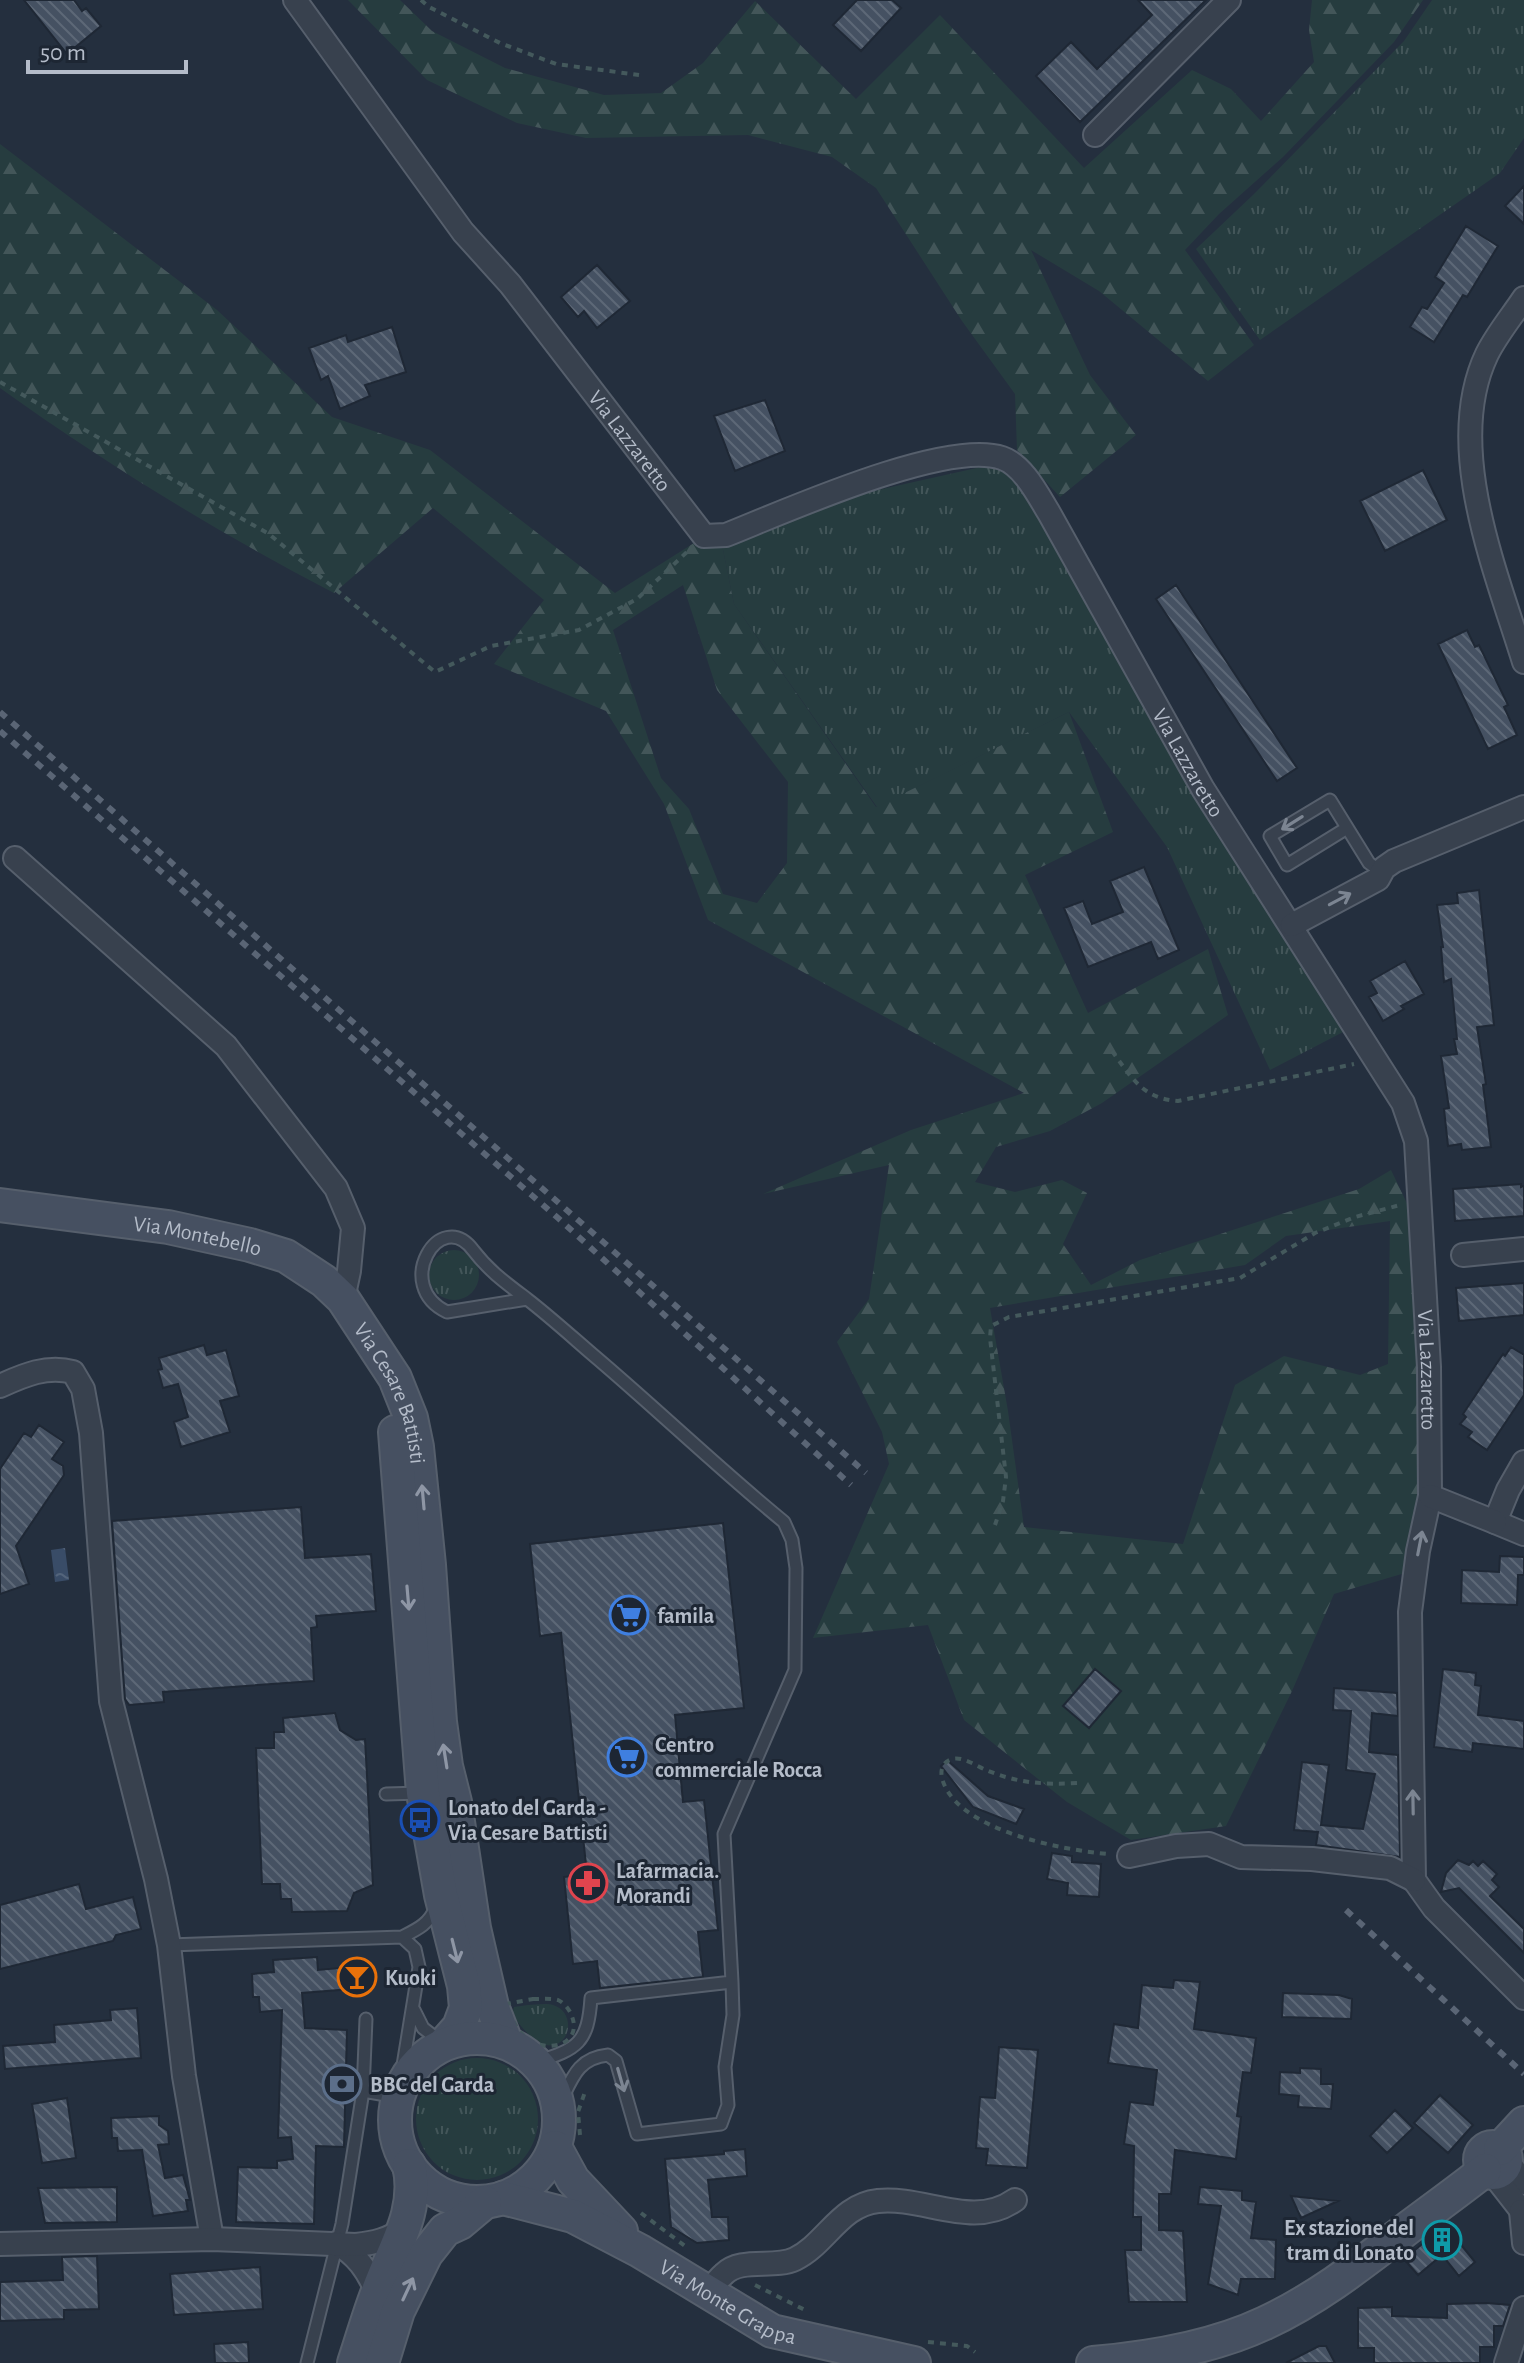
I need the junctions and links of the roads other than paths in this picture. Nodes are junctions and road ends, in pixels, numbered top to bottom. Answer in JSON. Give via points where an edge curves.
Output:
{"nodes":[{"id":1,"x":295,"y":0,"type":"edge"},
{"id":2,"x":1229,"y":0,"type":"edge"},
{"id":3,"x":1095,"y":135,"type":"dead end"},
{"id":4,"x":1524,"y":298,"type":"edge"},
{"id":5,"x":1524,"y":662,"type":"edge"},
{"id":6,"x":1524,"y":807,"type":"edge"},
{"id":7,"x":1347,"y":828,"type":"junction"},
{"id":8,"x":15,"y":858,"type":"dead end"},
{"id":9,"x":1384,"y":868,"type":"junction"},
{"id":10,"x":1292,"y":925,"type":"junction"},
{"id":11,"x":0,"y":1205,"type":"edge"},
{"id":12,"x":1524,"y":1249,"type":"edge"},
{"id":13,"x":1463,"y":1255,"type":"dead end"},
{"id":14,"x":343,"y":1299,"type":"junction"},
{"id":15,"x":527,"y":1299,"type":"junction"},
{"id":16,"x":365,"y":1329,"type":"junction"},
{"id":17,"x":0,"y":1386,"type":"edge"},
{"id":18,"x":1524,"y":1462,"type":"edge"},
{"id":19,"x":1430,"y":1496,"type":"junction"},
{"id":20,"x":1495,"y":1522,"type":"junction"},
{"id":21,"x":1524,"y":1534,"type":"edge"},
{"id":22,"x":386,"y":1794,"type":"dead end"},
{"id":23,"x":432,"y":1797,"type":"junction"},
{"id":24,"x":444,"y":1816,"type":"dead end"},
{"id":25,"x":1129,"y":1856,"type":"road end"},
{"id":26,"x":1414,"y":1880,"type":"junction"},
{"id":27,"x":454,"y":1892,"type":"junction"},
{"id":28,"x":402,"y":1937,"type":"junction"},
{"id":29,"x":169,"y":1945,"type":"junction"},
{"id":30,"x":732,"y":1982,"type":"junction"},
{"id":31,"x":1524,"y":1998,"type":"edge"},
{"id":32,"x":413,"y":2010,"type":"junction"},
{"id":33,"x":366,"y":2019,"type":"dead end"},
{"id":34,"x":506,"y":2042,"type":"junction"},
{"id":35,"x":444,"y":2044,"type":"junction"},
{"id":36,"x":536,"y":2062,"type":"junction"},
{"id":37,"x":399,"y":2090,"type":"junction"},
{"id":38,"x":363,"y":2091,"type":"junction"},
{"id":39,"x":559,"y":2105,"type":"junction"},
{"id":40,"x":1524,"y":2123,"type":"edge"},
{"id":41,"x":555,"y":2147,"type":"junction"},
{"id":42,"x":409,"y":2165,"type":"junction"},
{"id":43,"x":1498,"y":2166,"type":"edge"},
{"id":44,"x":494,"y":2200,"type":"junction"},
{"id":45,"x":1015,"y":2200,"type":"dead end"},
{"id":46,"x":1522,"y":2213,"type":"edge"},
{"id":47,"x":403,"y":2229,"type":"junction"},
{"id":48,"x":212,"y":2239,"type":"junction"},
{"id":49,"x":335,"y":2243,"type":"junction"},
{"id":50,"x":1524,"y":2243,"type":"edge"},
{"id":51,"x":0,"y":2244,"type":"edge"},
{"id":52,"x":640,"y":2251,"type":"junction"},
{"id":53,"x":377,"y":2292,"type":"junction"},
{"id":54,"x":708,"y":2293,"type":"junction"},
{"id":55,"x":1524,"y":2309,"type":"edge"},
{"id":56,"x":895,"y":2362,"type":"edge"},
{"id":57,"x":307,"y":2363,"type":"edge"},
{"id":58,"x":354,"y":2363,"type":"edge"},
{"id":59,"x":382,"y":2363,"type":"edge"},
{"id":60,"x":1093,"y":2363,"type":"edge"},
{"id":61,"x":1506,"y":2363,"type":"edge"}],
"edges":[{"from":1,"to":10,"type":"street","name":"Via Lazzaretto","via":[[463,232],[510,284],[704,536],[726,535],[909,466],[959,456],[1005,459],[1049,513],[1203,789]]},
{"from":2,"to":3,"type":"street"},
{"from":4,"to":5,"type":"street","via":[[1487,354],[1475,390],[1470,450],[1476,506]]},
{"from":6,"to":9,"type":"street"},
{"from":7,"to":7,"type":"lane","one_way":true,"via":[[1330,800],[1270,836],[1287,865]]},
{"from":7,"to":9,"type":"lane","via":[[1369,863]]},
{"from":8,"to":14,"type":"street","via":[[226,1046],[336,1188],[353,1228]]},
{"from":10,"to":9,"type":"street","one_way":true,"via":[[1378,879]]},
{"from":10,"to":19,"type":"street","name":"Via Lazzaretto","via":[[1403,1103],[1416,1141],[1429,1367]]},
{"from":11,"to":14,"type":"main road","name":"Via Montebello","via":[[168,1227],[250,1245],[286,1256]]},
{"from":12,"to":13,"type":"street"},
{"from":14,"to":16,"type":"main road","name":"Via Montebello"},
{"from":15,"to":15,"type":"lane","via":[[501,1281],[467,1242],[454,1237],[431,1245],[425,1255],[424,1286],[437,1307],[447,1312]]},
{"from":15,"to":30,"type":"lane","via":[[784,1522],[792,1540],[795,1670],[724,1834]]},
{"from":16,"to":23,"type":"main road","name":"Via Cesare Battisti","one_way":true,"via":[[395,1429]]},
{"from":27,"to":16,"type":"main road","name":"Via Cesare Battisti","one_way":true,"via":[[417,1447],[395,1378]]},
{"from":17,"to":29,"type":"street","via":[[58,1368],[73,1372],[83,1389],[111,1701]]},
{"from":18,"to":20,"type":"street"},
{"from":19,"to":20,"type":"street"},
{"from":26,"to":19,"type":"street","name":"Via Lazzaretto","one_way":true,"via":[[1410,1612]]},
{"from":20,"to":21,"type":"street"},
{"from":22,"to":23,"type":"lane"},
{"from":23,"to":27,"type":"main road","name":"Via Cesare Battisti"},
{"from":24,"to":27,"type":"lane"},
{"from":25,"to":26,"type":"street","via":[[1209,1844],[1241,1857],[1390,1868]]},
{"from":26,"to":31,"type":"street","via":[[1434,1908]]},
{"from":27,"to":28,"type":"lane","via":[[421,1928]]},
{"from":27,"to":34,"type":"main road","name":"Via Cesare Battisti"},
{"from":27,"to":35,"type":"main road","name":"Via Cesare Battisti","one_way":true,"via":[[466,2008]]},
{"from":28,"to":29,"type":"lane"},
{"from":28,"to":32,"type":"lane","via":[[415,1949],[419,1967]]},
{"from":29,"to":48,"type":"street","via":[[184,2076]]},
{"from":30,"to":36,"type":"lane","via":[[591,1998],[589,2029],[568,2052]]},
{"from":39,"to":30,"type":"lane","one_way":true,"via":[[580,2066],[591,2057],[608,2055],[616,2061],[637,2134],[721,2124],[728,2105],[725,2067]]},
{"from":32,"to":35,"type":"lane","via":[[423,2028]]},
{"from":32,"to":37,"type":"lane"},
{"from":33,"to":38,"type":"lane"},
{"from":34,"to":35,"type":"main road","via":[[485,2037]]},
{"from":34,"to":36,"type":"main road"},
{"from":35,"to":37,"type":"main road","via":[[426,2055]]},
{"from":36,"to":39,"type":"main road"},
{"from":37,"to":38,"type":"lane","via":[[386,2095]]},
{"from":37,"to":42,"type":"main road","via":[[395,2124]]},
{"from":38,"to":49,"type":"lane"},
{"from":39,"to":41,"type":"main road"},
{"from":40,"to":43,"type":"main road"},
{"from":41,"to":44,"type":"main road","via":[[535,2179]]},
{"from":41,"to":52,"type":"main road","name":"Via Monte Grappa","via":[[573,2180]]},
{"from":42,"to":44,"type":"main road","via":[[443,2194]]},
{"from":42,"to":47,"type":"main road","via":[[413,2198]]},
{"from":43,"to":46,"type":"street"},
{"from":43,"to":60,"type":"main road","via":[[1427,2208],[1415,2223],[1322,2291],[1264,2323],[1203,2345]]},
{"from":44,"to":52,"type":"main road","name":"Via Monte Grappa","via":[[573,2216]]},
{"from":59,"to":44,"type":"main road","one_way":true,"via":[[398,2311],[426,2254],[445,2230]]},
{"from":45,"to":54,"type":"street","via":[[990,2213],[879,2201],[856,2207],[807,2252],[791,2261],[726,2271]]},
{"from":46,"to":50,"type":"street"},
{"from":47,"to":49,"type":"street","via":[[375,2243]]},
{"from":47,"to":53,"type":"main road"},
{"from":48,"to":49,"type":"street"},
{"from":48,"to":51,"type":"street"},
{"from":49,"to":53,"type":"street","via":[[351,2251]]},
{"from":49,"to":57,"type":"lane"},
{"from":52,"to":54,"type":"main road","name":"Via Monte Grappa"},
{"from":53,"to":58,"type":"main road"},
{"from":54,"to":56,"type":"main road","name":"Via Monte Grappa","via":[[772,2331]]},
{"from":55,"to":61,"type":"street"}]}
